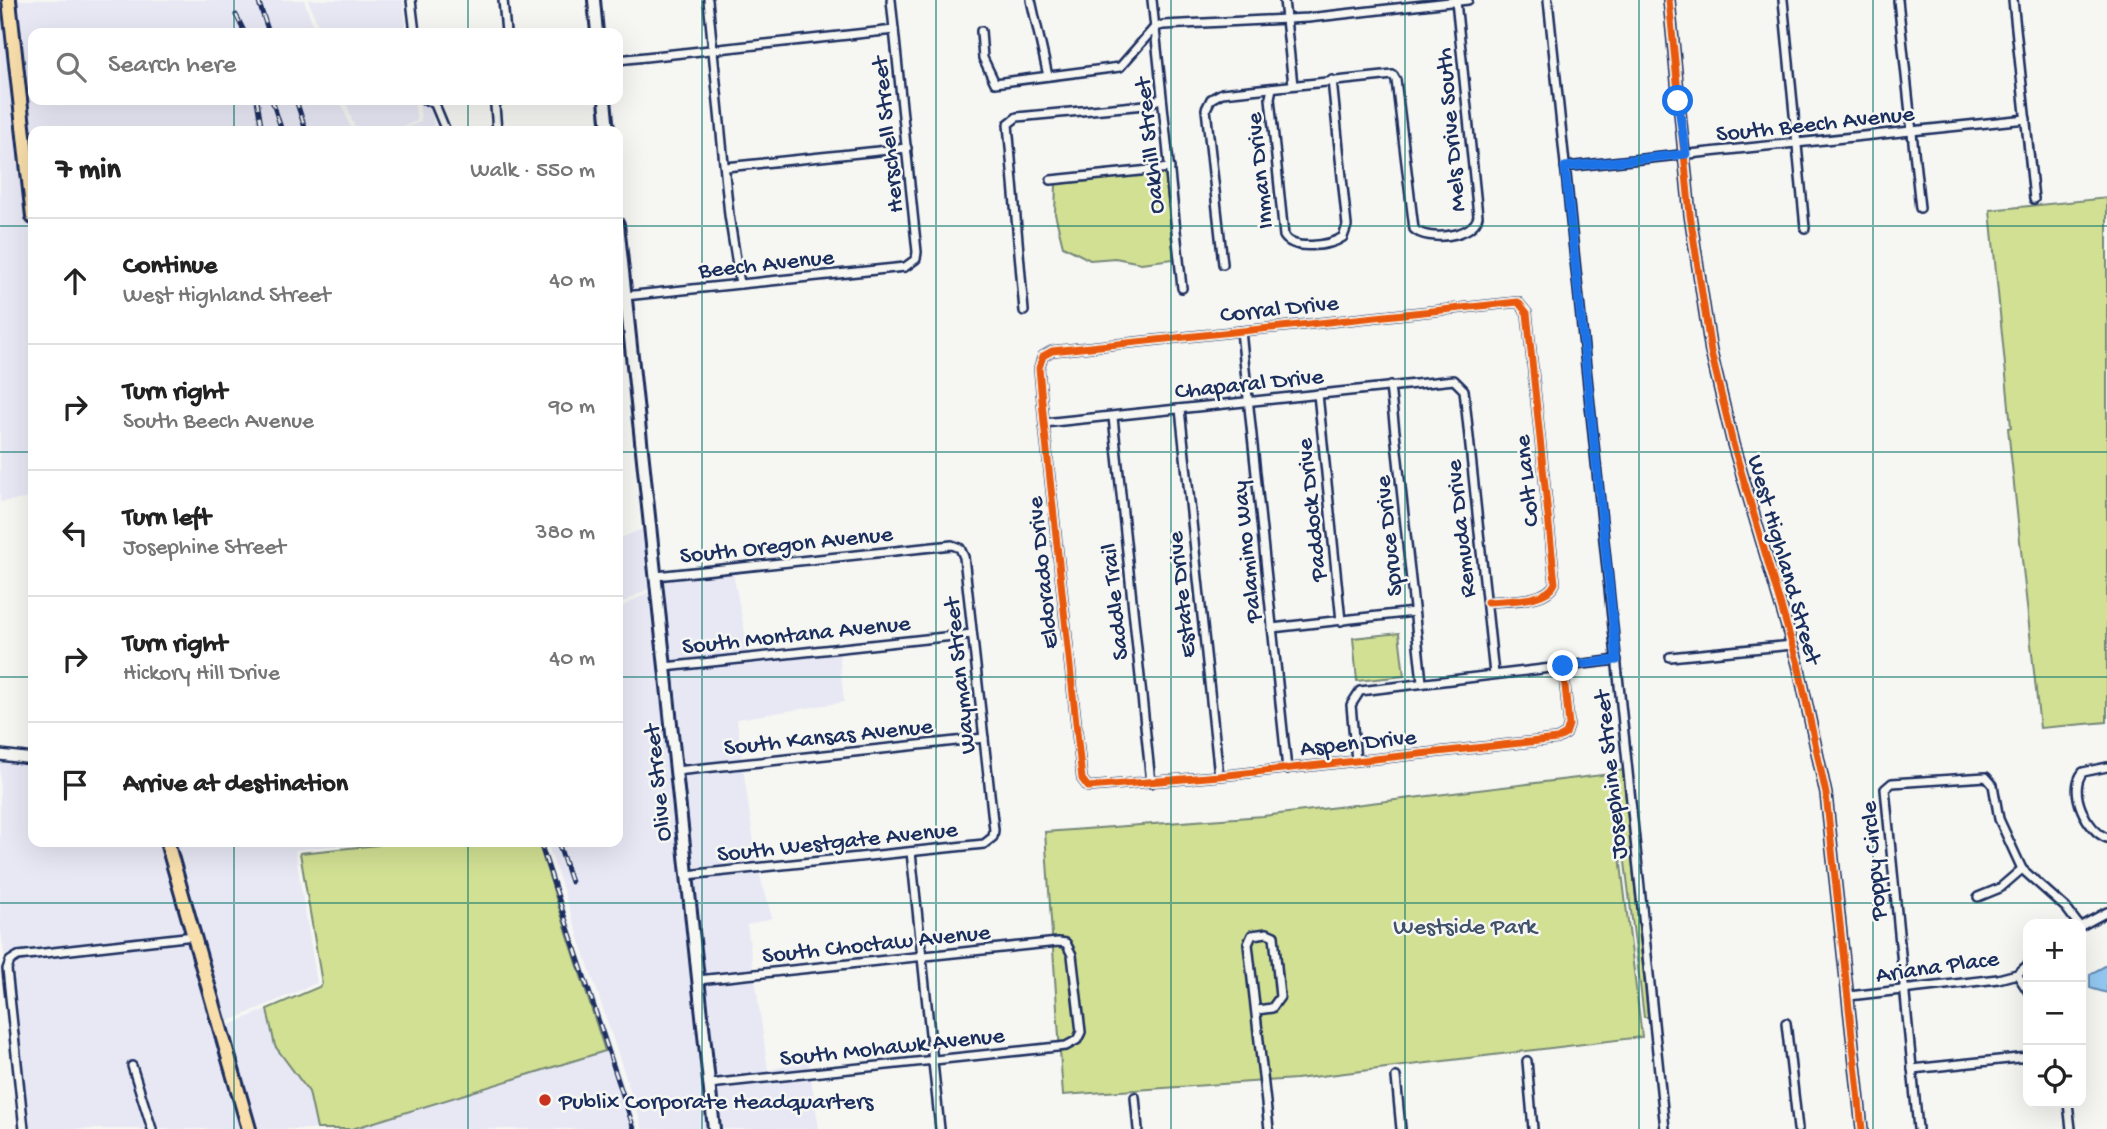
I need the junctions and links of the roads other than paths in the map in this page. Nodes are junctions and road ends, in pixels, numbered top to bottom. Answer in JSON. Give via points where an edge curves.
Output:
{"nodes":[{"id":1,"x":9,"y":0,"type":"edge"},
{"id":2,"x":411,"y":0,"type":"edge"},
{"id":3,"x":503,"y":0,"type":"edge"},
{"id":4,"x":594,"y":0,"type":"edge"},
{"id":5,"x":708,"y":0,"type":"edge"},
{"id":6,"x":891,"y":0,"type":"edge"},
{"id":7,"x":1031,"y":0,"type":"edge"},
{"id":8,"x":1152,"y":0,"type":"edge"},
{"id":9,"x":1284,"y":0,"type":"edge"},
{"id":10,"x":1468,"y":0,"type":"edge"},
{"id":11,"x":1548,"y":0,"type":"edge"},
{"id":12,"x":1669,"y":0,"type":"edge"},
{"id":13,"x":1783,"y":0,"type":"edge"},
{"id":14,"x":1898,"y":0,"type":"edge"},
{"id":15,"x":2013,"y":0,"type":"edge"},
{"id":16,"x":1456,"y":1,"type":"edge"},
{"id":17,"x":1416,"y":3,"type":"edge"},
{"id":18,"x":1286,"y":19,"type":"junction"},
{"id":19,"x":1155,"y":27,"type":"junction"},
{"id":20,"x":414,"y":28,"type":"edge"},
{"id":21,"x":506,"y":28,"type":"edge"},
{"id":22,"x":597,"y":28,"type":"edge"},
{"id":23,"x":894,"y":30,"type":"junction"},
{"id":24,"x":981,"y":31,"type":"dead end"},
{"id":25,"x":713,"y":49,"type":"junction"},
{"id":26,"x":623,"y":59,"type":"edge"},
{"id":27,"x":1048,"y":76,"type":"junction"},
{"id":28,"x":1332,"y":80,"type":"junction"},
{"id":29,"x":1293,"y":85,"type":"junction"},
{"id":30,"x":1272,"y":88,"type":"junction"},
{"id":31,"x":1162,"y":98,"type":"junction"},
{"id":32,"x":435,"y":105,"type":"edge"},
{"id":33,"x":496,"y":105,"type":"edge"},
{"id":34,"x":605,"y":105,"type":"edge"},
{"id":35,"x":2026,"y":119,"type":"junction"},
{"id":36,"x":444,"y":126,"type":"edge"},
{"id":37,"x":497,"y":126,"type":"edge"},
{"id":38,"x":608,"y":126,"type":"edge"},
{"id":39,"x":1914,"y":131,"type":"junction"},
{"id":40,"x":1796,"y":144,"type":"junction"},
{"id":41,"x":906,"y":148,"type":"junction"},
{"id":42,"x":1686,"y":154,"type":"junction"},
{"id":43,"x":726,"y":167,"type":"junction"},
{"id":44,"x":1565,"y":167,"type":"junction"},
{"id":45,"x":1170,"y":168,"type":"junction"},
{"id":46,"x":28,"y":172,"type":"edge"},
{"id":47,"x":1051,"y":180,"type":"dead end"},
{"id":48,"x":2034,"y":199,"type":"dead end"},
{"id":49,"x":1920,"y":208,"type":"dead end"},
{"id":50,"x":1805,"y":228,"type":"dead end"},
{"id":51,"x":910,"y":264,"type":"joint"},
{"id":52,"x":1223,"y":264,"type":"dead end"},
{"id":53,"x":623,"y":276,"type":"edge"},
{"id":54,"x":740,"y":284,"type":"junction"},
{"id":55,"x":1182,"y":288,"type":"dead end"},
{"id":56,"x":625,"y":296,"type":"junction"},
{"id":57,"x":1520,"y":304,"type":"joint"},
{"id":58,"x":1024,"y":311,"type":"dead end"},
{"id":59,"x":1241,"y":331,"type":"junction"},
{"id":60,"x":1043,"y":356,"type":"joint"},
{"id":61,"x":1457,"y":382,"type":"joint"},
{"id":62,"x":1390,"y":386,"type":"junction"},
{"id":63,"x":1318,"y":394,"type":"junction"},
{"id":64,"x":1248,"y":402,"type":"junction"},
{"id":65,"x":1180,"y":409,"type":"junction"},
{"id":66,"x":1113,"y":417,"type":"junction"},
{"id":67,"x":1044,"y":423,"type":"junction"},
{"id":68,"x":920,"y":548,"type":"joint"},
{"id":69,"x":656,"y":576,"type":"junction"},
{"id":70,"x":1486,"y":602,"type":"junction"},
{"id":71,"x":1414,"y":612,"type":"junction"},
{"id":72,"x":1341,"y":621,"type":"junction"},
{"id":73,"x":1272,"y":628,"type":"junction"},
{"id":74,"x":972,"y":634,"type":"junction"},
{"id":75,"x":1792,"y":645,"type":"junction"},
{"id":76,"x":1670,"y":657,"type":"dead end"},
{"id":77,"x":1617,"y":660,"type":"junction"},
{"id":78,"x":1563,"y":666,"type":"junction"},
{"id":79,"x":665,"y":667,"type":"junction"},
{"id":80,"x":1494,"y":674,"type":"junction"},
{"id":81,"x":1422,"y":682,"type":"junction"},
{"id":82,"x":984,"y":738,"type":"junction"},
{"id":83,"x":0,"y":755,"type":"edge"},
{"id":84,"x":28,"y":758,"type":"edge"},
{"id":85,"x":1356,"y":761,"type":"junction"},
{"id":86,"x":2107,"y":767,"type":"edge"},
{"id":87,"x":1287,"y":769,"type":"junction"},
{"id":88,"x":677,"y":771,"type":"junction"},
{"id":89,"x":1219,"y":776,"type":"junction"},
{"id":90,"x":1151,"y":783,"type":"junction"},
{"id":91,"x":1086,"y":785,"type":"joint"},
{"id":92,"x":2107,"y":838,"type":"edge"},
{"id":93,"x":990,"y":840,"type":"joint"},
{"id":94,"x":168,"y":847,"type":"edge"},
{"id":95,"x":911,"y":852,"type":"junction"},
{"id":96,"x":2022,"y":869,"type":"junction"},
{"id":97,"x":687,"y":875,"type":"junction"},
{"id":98,"x":1978,"y":897,"type":"dead end"},
{"id":99,"x":2107,"y":912,"type":"edge"},
{"id":100,"x":2075,"y":919,"type":"edge"},
{"id":101,"x":2086,"y":922,"type":"edge"},
{"id":102,"x":194,"y":936,"type":"junction"},
{"id":103,"x":922,"y":956,"type":"junction"},
{"id":104,"x":2023,"y":969,"type":"edge"},
{"id":105,"x":2017,"y":974,"type":"junction"},
{"id":106,"x":698,"y":980,"type":"junction"},
{"id":107,"x":2023,"y":983,"type":"edge"},
{"id":108,"x":1904,"y":990,"type":"junction"},
{"id":109,"x":1849,"y":996,"type":"junction"},
{"id":110,"x":10,"y":1001,"type":"junction"},
{"id":111,"x":0,"y":1003,"type":"edge"},
{"id":112,"x":1257,"y":1010,"type":"junction"},
{"id":113,"x":1786,"y":1023,"type":"dead end"},
{"id":114,"x":1077,"y":1040,"type":"joint"},
{"id":115,"x":2023,"y":1058,"type":"edge"},
{"id":116,"x":933,"y":1060,"type":"junction"},
{"id":117,"x":1527,"y":1062,"type":"dead end"},
{"id":118,"x":132,"y":1066,"type":"dead end"},
{"id":119,"x":1912,"y":1069,"type":"junction"},
{"id":120,"x":1396,"y":1077,"type":"dead end"},
{"id":121,"x":709,"y":1084,"type":"junction"},
{"id":122,"x":1135,"y":1097,"type":"dead end"},
{"id":123,"x":2069,"y":1108,"type":"edge"},
{"id":124,"x":24,"y":1129,"type":"edge"},
{"id":125,"x":152,"y":1129,"type":"edge"},
{"id":126,"x":249,"y":1129,"type":"edge"},
{"id":127,"x":714,"y":1129,"type":"edge"},
{"id":128,"x":940,"y":1129,"type":"edge"},
{"id":129,"x":1138,"y":1129,"type":"edge"},
{"id":130,"x":1269,"y":1129,"type":"edge"},
{"id":131,"x":1401,"y":1129,"type":"edge"},
{"id":132,"x":1533,"y":1129,"type":"edge"},
{"id":133,"x":1665,"y":1129,"type":"edge"},
{"id":134,"x":1797,"y":1129,"type":"edge"},
{"id":135,"x":1862,"y":1129,"type":"edge"},
{"id":136,"x":1918,"y":1129,"type":"edge"},
{"id":137,"x":2063,"y":1129,"type":"edge"},
{"id":138,"x":2071,"y":1129,"type":"edge"}],
"edges":[{"from":1,"to":46,"type":"main road"},
{"from":2,"to":20,"type":"street"},
{"from":3,"to":21,"type":"street"},
{"from":4,"to":22,"type":"main road"},
{"from":5,"to":25,"type":"street"},
{"from":6,"to":23,"type":"street","name":"Herschell Street"},
{"from":7,"to":27,"type":"street"},
{"from":8,"to":19,"type":"street","name":"Oakhill Street"},
{"from":9,"to":18,"type":"street"},
{"from":10,"to":16,"type":"street"},
{"from":11,"to":44,"type":"street","name":"Josephine Street"},
{"from":12,"to":42,"type":"street","name":"West Highland Street"},
{"from":13,"to":40,"type":"street"},
{"from":14,"to":39,"type":"street"},
{"from":15,"to":35,"type":"street"},
{"from":16,"to":17,"type":"street"},
{"from":16,"to":28,"type":"street","name":"Mels Drive South","via":[[1478,216],[1470,230],[1419,233],[1411,222],[1393,75]]},
{"from":17,"to":18,"type":"street"},
{"from":18,"to":19,"type":"street"},
{"from":18,"to":29,"type":"street"},
{"from":19,"to":27,"type":"street","via":[[1125,65]]},
{"from":19,"to":31,"type":"street","name":"Oakhill Street"},
{"from":23,"to":25,"type":"street"},
{"from":23,"to":41,"type":"street","name":"Herschell Street"},
{"from":24,"to":27,"type":"street","via":[[983,58],[995,83]]},
{"from":25,"to":26,"type":"street"},
{"from":25,"to":43,"type":"street"},
{"from":28,"to":29,"type":"street"},
{"from":28,"to":30,"type":"street","name":"Inman Drive","via":[[1347,226],[1343,237],[1334,242],[1296,245],[1286,240]]},
{"from":29,"to":30,"type":"street"},
{"from":30,"to":52,"type":"street","via":[[1216,94],[1206,109]]},
{"from":31,"to":45,"type":"street","name":"Oakhill Street"},
{"from":31,"to":58,"type":"street","via":[[1145,105],[1017,117],[1008,124]]},
{"from":32,"to":36,"type":"street"},
{"from":33,"to":37,"type":"street"},
{"from":34,"to":38,"type":"main road"},
{"from":35,"to":39,"type":"street","name":"South Beech Avenue"},
{"from":35,"to":48,"type":"street"},
{"from":39,"to":40,"type":"street","name":"South Beech Avenue"},
{"from":39,"to":49,"type":"street"},
{"from":40,"to":42,"type":"street","name":"South Beech Avenue"},
{"from":40,"to":50,"type":"street"},
{"from":41,"to":43,"type":"street"},
{"from":41,"to":51,"type":"street","name":"Herschell Street","via":[[918,252]]},
{"from":42,"to":44,"type":"street","name":"South Beech Avenue"},
{"from":42,"to":75,"type":"street","name":"West Highland Street","via":[[1690,215],[1711,352]]},
{"from":43,"to":54,"type":"street"},
{"from":44,"to":77,"type":"street","name":"Josephine Street"},
{"from":45,"to":47,"type":"street"},
{"from":45,"to":55,"type":"street","name":"Oakhill Street"},
{"from":51,"to":54,"type":"street","name":"Beech Avenue"},
{"from":53,"to":56,"type":"main road","name":"Olive Street"},
{"from":54,"to":56,"type":"street","name":"Beech Avenue"},
{"from":56,"to":69,"type":"main road","name":"Olive Street"},
{"from":57,"to":59,"type":"street","name":"Corral Drive","via":[[1513,301]]},
{"from":57,"to":70,"type":"street","name":"Colt Lane","via":[[1527,313],[1555,583],[1542,596]]},
{"from":59,"to":60,"type":"street","name":"Corral Drive","via":[[1052,351]]},
{"from":59,"to":64,"type":"street","name":"Palamino Way"},
{"from":60,"to":67,"type":"street","name":"Eldorado Drive","via":[[1039,368]]},
{"from":61,"to":62,"type":"street","name":"Chaparal Drive","via":[[1447,379]]},
{"from":61,"to":70,"type":"street","name":"Remuda Drive","via":[[1464,390]]},
{"from":62,"to":63,"type":"street","name":"Chaparal Drive"},
{"from":62,"to":71,"type":"street","name":"Spruce Drive"},
{"from":63,"to":64,"type":"street","name":"Chaparal Drive"},
{"from":63,"to":72,"type":"street","name":"Paddock Drive"},
{"from":64,"to":65,"type":"street","name":"Chaparal Drive"},
{"from":64,"to":73,"type":"street","name":"Palamino Way"},
{"from":65,"to":66,"type":"street","name":"Chaparal Drive"},
{"from":65,"to":89,"type":"street","name":"Estate Drive"},
{"from":66,"to":67,"type":"street","name":"Chaparal Drive"},
{"from":66,"to":90,"type":"street","name":"Saddle Trail"},
{"from":67,"to":91,"type":"street","name":"Eldorado Drive"},
{"from":68,"to":69,"type":"street","name":"South Oregon Avenue"},
{"from":68,"to":74,"type":"street","name":"Wayman Street","via":[[952,545],[963,552]]},
{"from":69,"to":79,"type":"main road","name":"Olive Street"},
{"from":70,"to":80,"type":"street","name":"Remuda Drive"},
{"from":71,"to":72,"type":"street"},
{"from":71,"to":81,"type":"street","name":"Spruce Drive"},
{"from":72,"to":73,"type":"street"},
{"from":73,"to":87,"type":"street","name":"Palamino Way"},
{"from":74,"to":79,"type":"street","name":"South Montana Avenue"},
{"from":74,"to":82,"type":"street","name":"Wayman Street"},
{"from":75,"to":76,"type":"street"},
{"from":75,"to":109,"type":"street","name":"West Highland Street","via":[[1826,794]]},
{"from":77,"to":78,"type":"street"},
{"from":77,"to":133,"type":"street","name":"Josephine Street"},
{"from":78,"to":80,"type":"street"},
{"from":78,"to":85,"type":"street","name":"Aspen Drive","via":[[1569,725],[1562,738]]},
{"from":79,"to":88,"type":"main road","name":"Olive Street"},
{"from":80,"to":81,"type":"street"},
{"from":81,"to":85,"type":"street","via":[[1355,694],[1351,705]]},
{"from":82,"to":88,"type":"street","name":"South Kansas Avenue"},
{"from":82,"to":93,"type":"street","name":"Wayman Street","via":[[994,830]]},
{"from":83,"to":84,"type":"street"},
{"from":85,"to":87,"type":"street","name":"Aspen Drive"},
{"from":86,"to":92,"type":"street","via":[[2083,772],[2076,790],[2096,832]]},
{"from":87,"to":89,"type":"street","name":"Aspen Drive"},
{"from":88,"to":97,"type":"main road","name":"Olive Street"},
{"from":89,"to":90,"type":"street","name":"Aspen Drive"},
{"from":90,"to":91,"type":"street","name":"Aspen Drive"},
{"from":93,"to":95,"type":"street","name":"South Westgate Avenue"},
{"from":94,"to":102,"type":"main road"},
{"from":95,"to":97,"type":"street","name":"South Westgate Avenue"},
{"from":95,"to":103,"type":"street"},
{"from":96,"to":98,"type":"street","via":[[2000,888]]},
{"from":96,"to":100,"type":"street","name":"Poppy Circle"},
{"from":96,"to":108,"type":"street","name":"Poppy Circle","via":[[1998,819],[1993,785],[1986,777],[1888,786],[1884,797]]},
{"from":97,"to":106,"type":"main road","name":"Olive Street"},
{"from":99,"to":101,"type":"street"},
{"from":102,"to":110,"type":"street","via":[[19,956],[10,961],[7,970]]},
{"from":102,"to":126,"type":"main road"},
{"from":103,"to":106,"type":"street","name":"South Choctaw Avenue"},
{"from":103,"to":114,"type":"street","name":"South Choctaw Avenue","via":[[1066,943],[1072,955],[1081,1031]]},
{"from":103,"to":116,"type":"street"},
{"from":104,"to":105,"type":"street","name":"Ariana Place"},
{"from":105,"to":107,"type":"street"},
{"from":105,"to":108,"type":"street","name":"Ariana Place"},
{"from":106,"to":121,"type":"main road","name":"Olive Street"},
{"from":108,"to":109,"type":"street","name":"Ariana Place"},
{"from":108,"to":119,"type":"street","name":"Poppy Circle"},
{"from":109,"to":135,"type":"street","name":"West Highland Street"},
{"from":110,"to":111,"type":"street"},
{"from":110,"to":124,"type":"street"},
{"from":112,"to":112,"type":"street","via":[[1272,1008],[1280,997],[1274,936],[1268,933],[1248,940]]},
{"from":112,"to":130,"type":"street"},
{"from":113,"to":134,"type":"street"},
{"from":114,"to":116,"type":"street","name":"South Mohawk Avenue","via":[[1066,1046]]},
{"from":115,"to":119,"type":"street"},
{"from":116,"to":121,"type":"street","name":"South Mohawk Avenue"},
{"from":116,"to":128,"type":"street"},
{"from":117,"to":132,"type":"street"},
{"from":118,"to":125,"type":"street"},
{"from":119,"to":136,"type":"street","name":"Poppy Circle"},
{"from":120,"to":131,"type":"street"},
{"from":121,"to":127,"type":"main road","name":"Olive Street"},
{"from":122,"to":129,"type":"street"},
{"from":123,"to":138,"type":"street"},
{"from":137,"to":138,"type":"street"}]}
